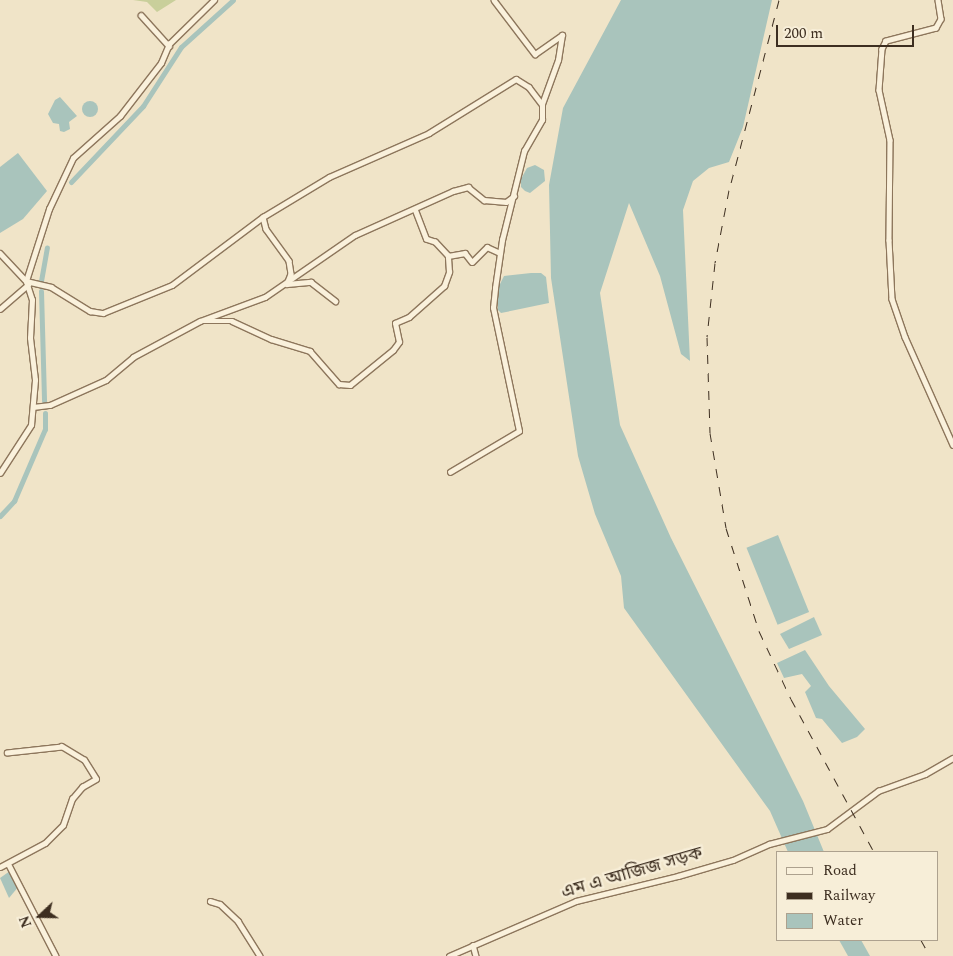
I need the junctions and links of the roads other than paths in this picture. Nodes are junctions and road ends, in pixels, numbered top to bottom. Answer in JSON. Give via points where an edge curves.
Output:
{"nodes":[{"id":1,"x":214,"y":0,"type":"edge"},
{"id":2,"x":494,"y":0,"type":"edge"},
{"id":3,"x":938,"y":0,"type":"edge"},
{"id":4,"x":141,"y":15,"type":"dead end"},
{"id":5,"x":169,"y":46,"type":"junction"},
{"id":6,"x":542,"y":104,"type":"junction"},
{"id":7,"x":514,"y":196,"type":"junction"},
{"id":8,"x":415,"y":210,"type":"junction"},
{"id":9,"x":263,"y":217,"type":"junction"},
{"id":10,"x":0,"y":253,"type":"edge"},
{"id":11,"x":500,"y":253,"type":"junction"},
{"id":12,"x":448,"y":256,"type":"junction"},
{"id":13,"x":27,"y":283,"type":"junction"},
{"id":14,"x":287,"y":284,"type":"junction"},
{"id":15,"x":335,"y":301,"type":"dead end"},
{"id":16,"x":0,"y":308,"type":"edge"},
{"id":17,"x":200,"y":321,"type":"junction"},
{"id":18,"x":33,"y":407,"type":"junction"},
{"id":19,"x":953,"y":445,"type":"edge"},
{"id":20,"x":450,"y":472,"type":"dead end"},
{"id":21,"x":0,"y":473,"type":"edge"},
{"id":22,"x":7,"y":753,"type":"dead end"},
{"id":23,"x":953,"y":758,"type":"edge"},
{"id":24,"x":9,"y":865,"type":"junction"},
{"id":25,"x":0,"y":867,"type":"edge"},
{"id":26,"x":210,"y":900,"type":"dead end"},
{"id":27,"x":473,"y":945,"type":"junction"},
{"id":28,"x":56,"y":956,"type":"edge"},
{"id":29,"x":260,"y":956,"type":"edge"},
{"id":30,"x":449,"y":956,"type":"edge"},
{"id":31,"x":476,"y":956,"type":"edge"}],
"edges":[{"from":1,"to":5,"type":"street"},
{"from":2,"to":6,"type":"street","via":[[535,54],[562,34],[558,60]]},
{"from":3,"to":19,"type":"street","via":[[941,19],[936,28],[886,41],[882,49],[879,90],[890,140],[892,299],[905,337]]},
{"from":4,"to":5,"type":"street"},
{"from":5,"to":13,"type":"street","via":[[161,62],[120,116],[73,158],[48,209]]},
{"from":6,"to":7,"type":"street","via":[[542,120],[524,151]]},
{"from":6,"to":9,"type":"street","via":[[529,87],[516,79],[429,133],[329,177]]},
{"from":7,"to":8,"type":"street","via":[[506,202],[484,200],[468,187]]},
{"from":7,"to":11,"type":"street"},
{"from":8,"to":12,"type":"street","via":[[426,239],[435,242]]},
{"from":8,"to":14,"type":"street","via":[[355,235]]},
{"from":9,"to":13,"type":"street","via":[[172,285],[102,313],[90,311],[51,287]]},
{"from":9,"to":14,"type":"street","via":[[266,229],[289,261],[291,274]]},
{"from":10,"to":13,"type":"street"},
{"from":11,"to":12,"type":"street","via":[[487,248],[472,262],[465,254]]},
{"from":11,"to":20,"type":"street","via":[[493,308],[519,431]]},
{"from":12,"to":17,"type":"street","via":[[449,272],[444,286],[409,317],[395,323],[399,342],[385,358],[350,385],[339,384],[310,351],[271,340],[232,321]]},
{"from":13,"to":16,"type":"street"},
{"from":13,"to":18,"type":"street","via":[[32,300]]},
{"from":14,"to":15,"type":"street","via":[[311,282]]},
{"from":14,"to":17,"type":"street","via":[[265,297]]},
{"from":17,"to":18,"type":"street","via":[[133,358],[106,380],[50,405]]},
{"from":18,"to":21,"type":"street","via":[[31,425]]},
{"from":22,"to":24,"type":"street","via":[[62,747],[84,760],[96,780],[82,787],[72,799],[63,825],[45,843]]},
{"from":23,"to":27,"type":"street","name":"এম এ আজিজ সড়ক","via":[[925,774],[878,791],[828,830],[769,844],[678,876],[576,901]]},
{"from":24,"to":25,"type":"street"},
{"from":24,"to":28,"type":"street"},
{"from":26,"to":29,"type":"street","via":[[220,904],[238,920]]},
{"from":27,"to":30,"type":"street","name":"এম এ আজিজ সড়ক"},
{"from":27,"to":31,"type":"street"}]}
